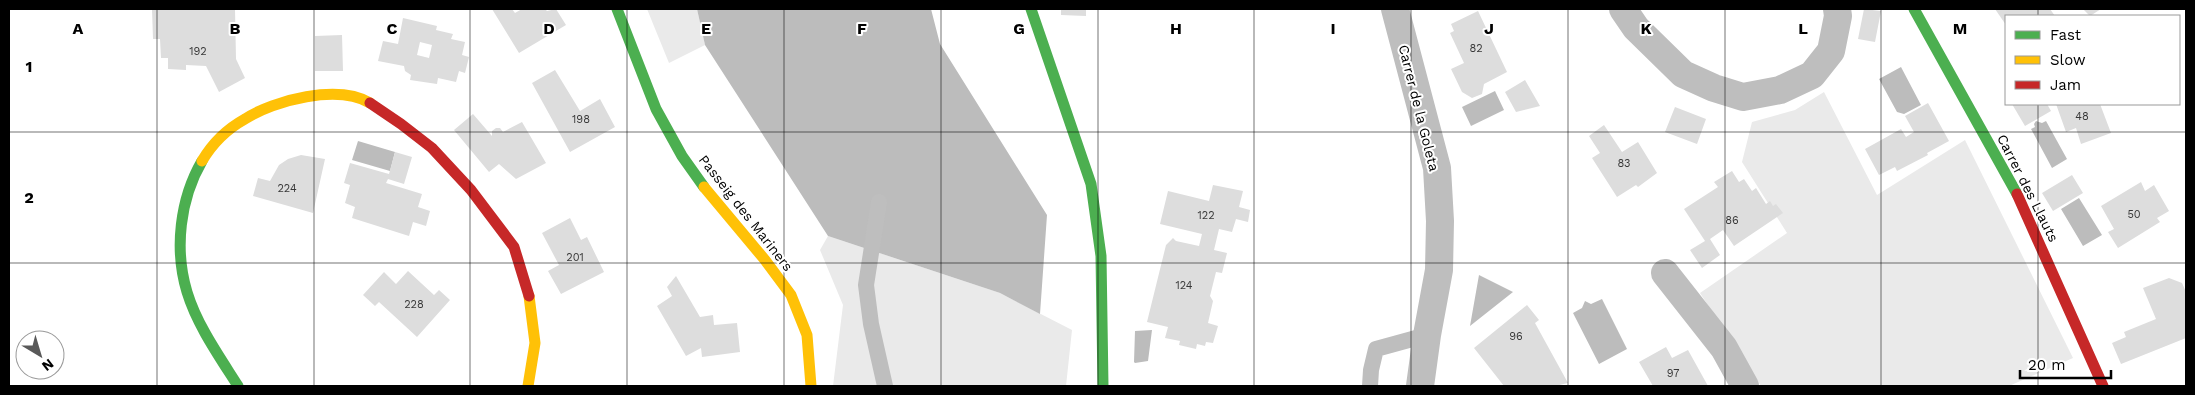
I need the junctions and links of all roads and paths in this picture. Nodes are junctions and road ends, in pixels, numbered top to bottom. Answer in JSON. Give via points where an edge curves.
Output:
{"nodes":[{"id":1,"x":617,"y":9,"type":"edge"},
{"id":2,"x":1030,"y":9,"type":"edge"},
{"id":3,"x":1395,"y":9,"type":"edge"},
{"id":4,"x":1624,"y":9,"type":"edge"},
{"id":5,"x":1836,"y":9,"type":"edge"},
{"id":6,"x":1914,"y":9,"type":"edge"},
{"id":7,"x":879,"y":202,"type":"dead end"},
{"id":8,"x":1665,"y":273,"type":"dead end"},
{"id":9,"x":1427,"y":334,"type":"junction"},
{"id":10,"x":238,"y":386,"type":"edge"},
{"id":11,"x":528,"y":386,"type":"edge"},
{"id":12,"x":811,"y":386,"type":"edge"},
{"id":13,"x":885,"y":386,"type":"edge"},
{"id":14,"x":1103,"y":386,"type":"edge"},
{"id":15,"x":1370,"y":386,"type":"edge"},
{"id":16,"x":1420,"y":386,"type":"edge"},
{"id":17,"x":1745,"y":386,"type":"edge"},
{"id":18,"x":2103,"y":386,"type":"edge"}],
"edges":[{"from":1,"to":12,"type":"street","name":"Passeig des Mariners","via":[[656,109],[682,156],[713,200],[792,295],[807,335]]},
{"from":2,"to":14,"type":"street","via":[[1091,184],[1101,256]]},
{"from":3,"to":9,"type":"street","name":"Carrer de la Goleta","via":[[1437,168],[1440,270]]},
{"from":4,"to":5,"type":"street","via":[[1636,28],[1683,74],[1743,97],[1780,90],[1812,75],[1831,51],[1838,16]]},
{"from":6,"to":18,"type":"street","name":"Carrer des Llauts","via":[[2025,209]]},
{"from":7,"to":13,"type":"lane","via":[[866,286]]},
{"from":8,"to":17,"type":"street","via":[[1724,348]]},
{"from":9,"to":15,"type":"lane","via":[[1376,349]]},
{"from":9,"to":16,"type":"street","name":"Carrer de la Goleta"},
{"from":10,"to":11,"type":"street","via":[[200,319],[184,282],[179,233],[184,201],[199,163],[221,136],[252,112],[325,92],[358,97],[401,122],[434,147],[469,186],[516,250],[535,343]]}]}
